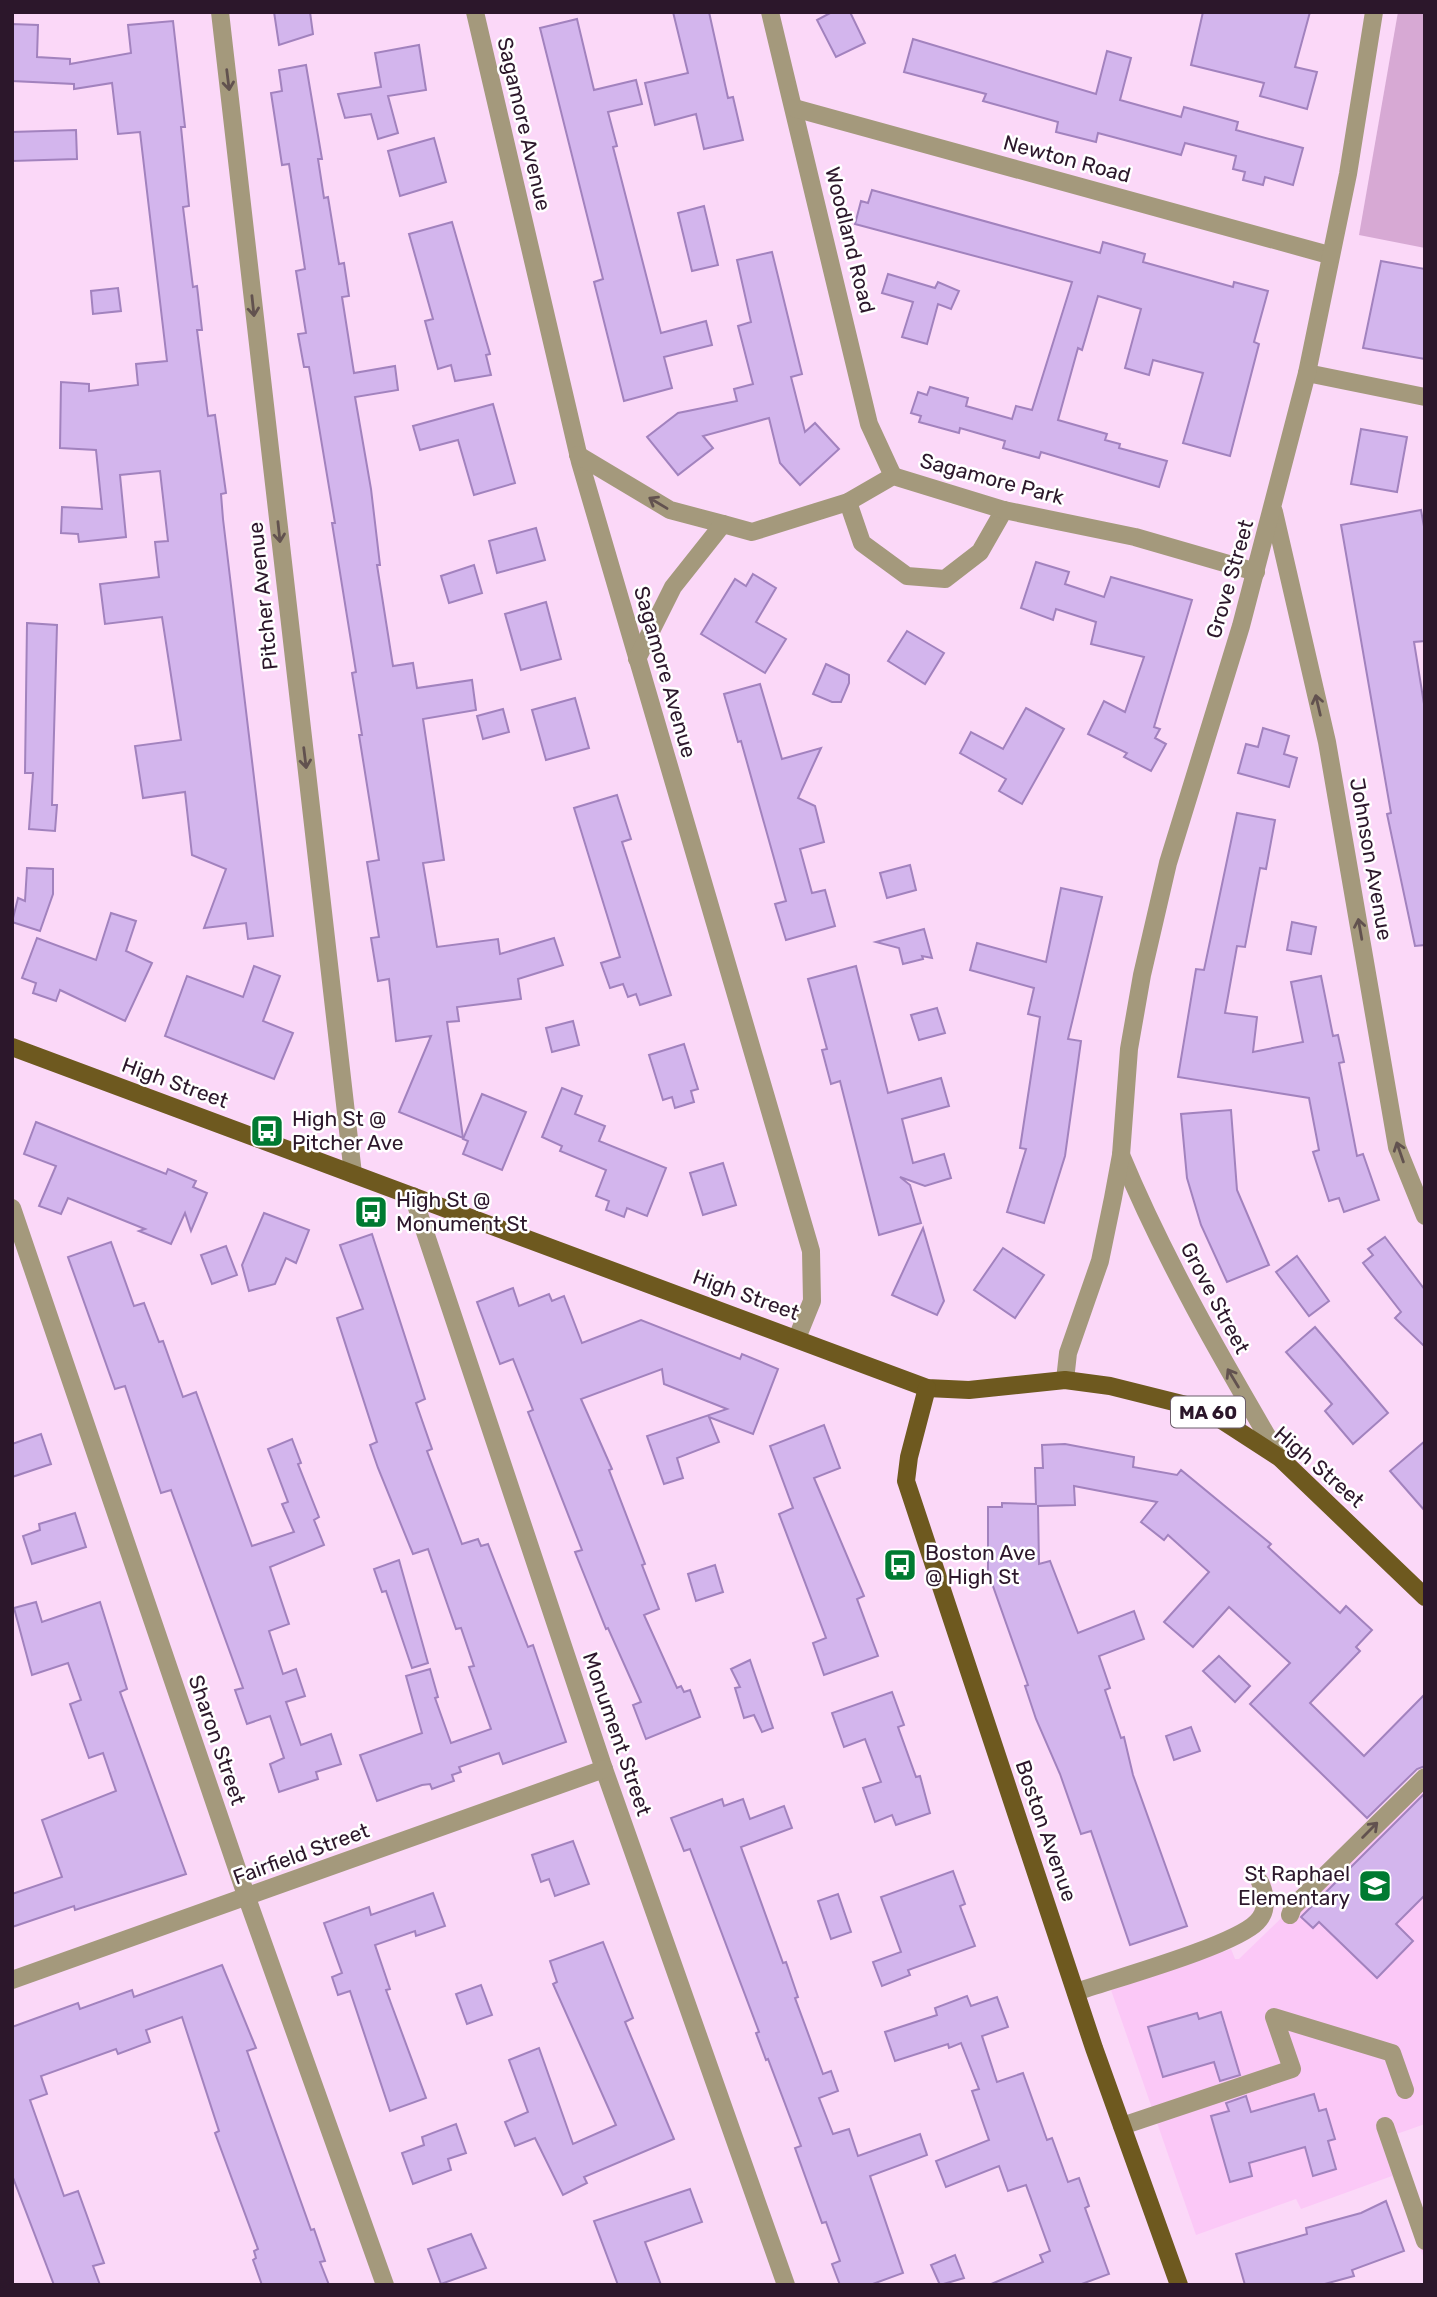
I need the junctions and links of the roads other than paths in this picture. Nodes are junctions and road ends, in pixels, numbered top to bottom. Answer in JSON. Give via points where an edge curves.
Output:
{"nodes":[{"id":1,"x":220,"y":12,"type":"edge"},
{"id":2,"x":475,"y":12,"type":"edge"},
{"id":3,"x":770,"y":12,"type":"edge"},
{"id":4,"x":1374,"y":12,"type":"edge"},
{"id":5,"x":794,"y":108,"type":"junction"},
{"id":6,"x":1329,"y":255,"type":"junction"},
{"id":7,"x":1307,"y":373,"type":"junction"},
{"id":8,"x":1425,"y":397,"type":"edge"},
{"id":9,"x":578,"y":455,"type":"junction"},
{"id":10,"x":894,"y":476,"type":"junction"},
{"id":11,"x":848,"y":502,"type":"junction"},
{"id":12,"x":1273,"y":509,"type":"junction"},
{"id":13,"x":1004,"y":510,"type":"junction"},
{"id":14,"x":723,"y":524,"type":"junction"},
{"id":15,"x":1256,"y":572,"type":"junction"},
{"id":16,"x":637,"y":659,"type":"junction"},
{"id":17,"x":12,"y":1047,"type":"edge"},
{"id":18,"x":1121,"y":1155,"type":"junction"},
{"id":19,"x":353,"y":1174,"type":"junction"},
{"id":20,"x":412,"y":1196,"type":"junction"},
{"id":21,"x":12,"y":1208,"type":"edge"},
{"id":22,"x":1425,"y":1216,"type":"edge"},
{"id":23,"x":797,"y":1338,"type":"junction"},
{"id":24,"x":1065,"y":1380,"type":"junction"},
{"id":25,"x":927,"y":1388,"type":"junction"},
{"id":26,"x":1280,"y":1458,"type":"junction"},
{"id":27,"x":1425,"y":1597,"type":"edge"},
{"id":28,"x":604,"y":1769,"type":"junction"},
{"id":29,"x":1425,"y":1777,"type":"edge"},
{"id":30,"x":1259,"y":1882,"type":"dead end"},
{"id":31,"x":247,"y":1898,"type":"junction"},
{"id":32,"x":1290,"y":1915,"type":"dead end"},
{"id":33,"x":12,"y":1980,"type":"edge"},
{"id":34,"x":1076,"y":1992,"type":"junction"},
{"id":35,"x":1405,"y":2090,"type":"dead end"},
{"id":36,"x":1122,"y":2126,"type":"junction"},
{"id":37,"x":1385,"y":2126,"type":"dead end"},
{"id":38,"x":1425,"y":2241,"type":"edge"},
{"id":39,"x":385,"y":2285,"type":"edge"},
{"id":40,"x":786,"y":2285,"type":"edge"},
{"id":41,"x":1179,"y":2285,"type":"edge"}],
"edges":[{"from":1,"to":19,"type":"street","name":"Pitcher Avenue","one_way":true},
{"from":2,"to":9,"type":"street","name":"Sagamore Avenue"},
{"from":3,"to":5,"type":"street","name":"Woodland Road"},
{"from":4,"to":6,"type":"street","name":"Grove Street","via":[[1348,174]]},
{"from":5,"to":6,"type":"street","name":"Newton Road"},
{"from":5,"to":10,"type":"street","name":"Woodland Road","via":[[869,424]]},
{"from":6,"to":7,"type":"street","name":"Grove Street"},
{"from":7,"to":8,"type":"street"},
{"from":7,"to":12,"type":"street","name":"Grove Street"},
{"from":14,"to":9,"type":"street","name":"Sagamore Park","one_way":true,"via":[[670,510]]},
{"from":9,"to":16,"type":"street","name":"Sagamore Avenue"},
{"from":10,"to":11,"type":"street","name":"Sagamore Park"},
{"from":10,"to":13,"type":"street","name":"Sagamore Park"},
{"from":11,"to":13,"type":"street","via":[[862,543],[907,576],[945,579],[980,552]]},
{"from":11,"to":14,"type":"street","name":"Sagamore Park","via":[[752,531]]},
{"from":12,"to":15,"type":"street","name":"Grove Street"},
{"from":22,"to":12,"type":"street","name":"Johnson Avenue","one_way":true,"via":[[1396,1147],[1327,742]]},
{"from":13,"to":15,"type":"street","name":"Sagamore Park","via":[[1135,537]]},
{"from":14,"to":16,"type":"street","via":[[673,587]]},
{"from":15,"to":18,"type":"street","name":"Grove Street","via":[[1168,863],[1142,975],[1129,1049]]},
{"from":16,"to":23,"type":"street","name":"Sagamore Avenue","via":[[811,1251],[812,1301]]},
{"from":17,"to":19,"type":"main road","name":"High Street","number":"MA 60"},
{"from":18,"to":24,"type":"street","name":"Grove Street","via":[[1100,1261],[1068,1353]]},
{"from":26,"to":18,"type":"street","name":"Grove Street","one_way":true,"via":[[1206,1333],[1148,1220]]},
{"from":19,"to":20,"type":"main road","name":"High Street","number":"MA 60"},
{"from":20,"to":23,"type":"main road","name":"High Street","number":"MA 60"},
{"from":20,"to":28,"type":"street","name":"Monument Street"},
{"from":21,"to":31,"type":"street","name":"Sharon Street"},
{"from":23,"to":25,"type":"main road","name":"High Street","number":"MA 60"},
{"from":24,"to":25,"type":"main road","name":"High Street","number":"MA 60","via":[[969,1390]]},
{"from":24,"to":26,"type":"main road","name":"High Street","number":"MA 60","via":[[1206,1410]]},
{"from":25,"to":34,"type":"main road","name":"Boston Avenue","via":[[906,1481]]},
{"from":26,"to":27,"type":"main road","name":"High Street","number":"MA 60"},
{"from":28,"to":31,"type":"street","name":"Fairfield Street"},
{"from":28,"to":40,"type":"street","name":"Monument Street"},
{"from":32,"to":29,"type":"street","one_way":true},
{"from":30,"to":34,"type":"street","via":[[1265,1900],[1255,1925],[1214,1945]]},
{"from":31,"to":33,"type":"street","name":"Fairfield Street"},
{"from":31,"to":39,"type":"street","name":"Sharon Street"},
{"from":34,"to":36,"type":"main road","name":"Boston Avenue"},
{"from":35,"to":36,"type":"street","via":[[1392,2053],[1274,2017],[1292,2069]]},
{"from":36,"to":41,"type":"main road","name":"Boston Avenue"},
{"from":37,"to":38,"type":"street"}]}
